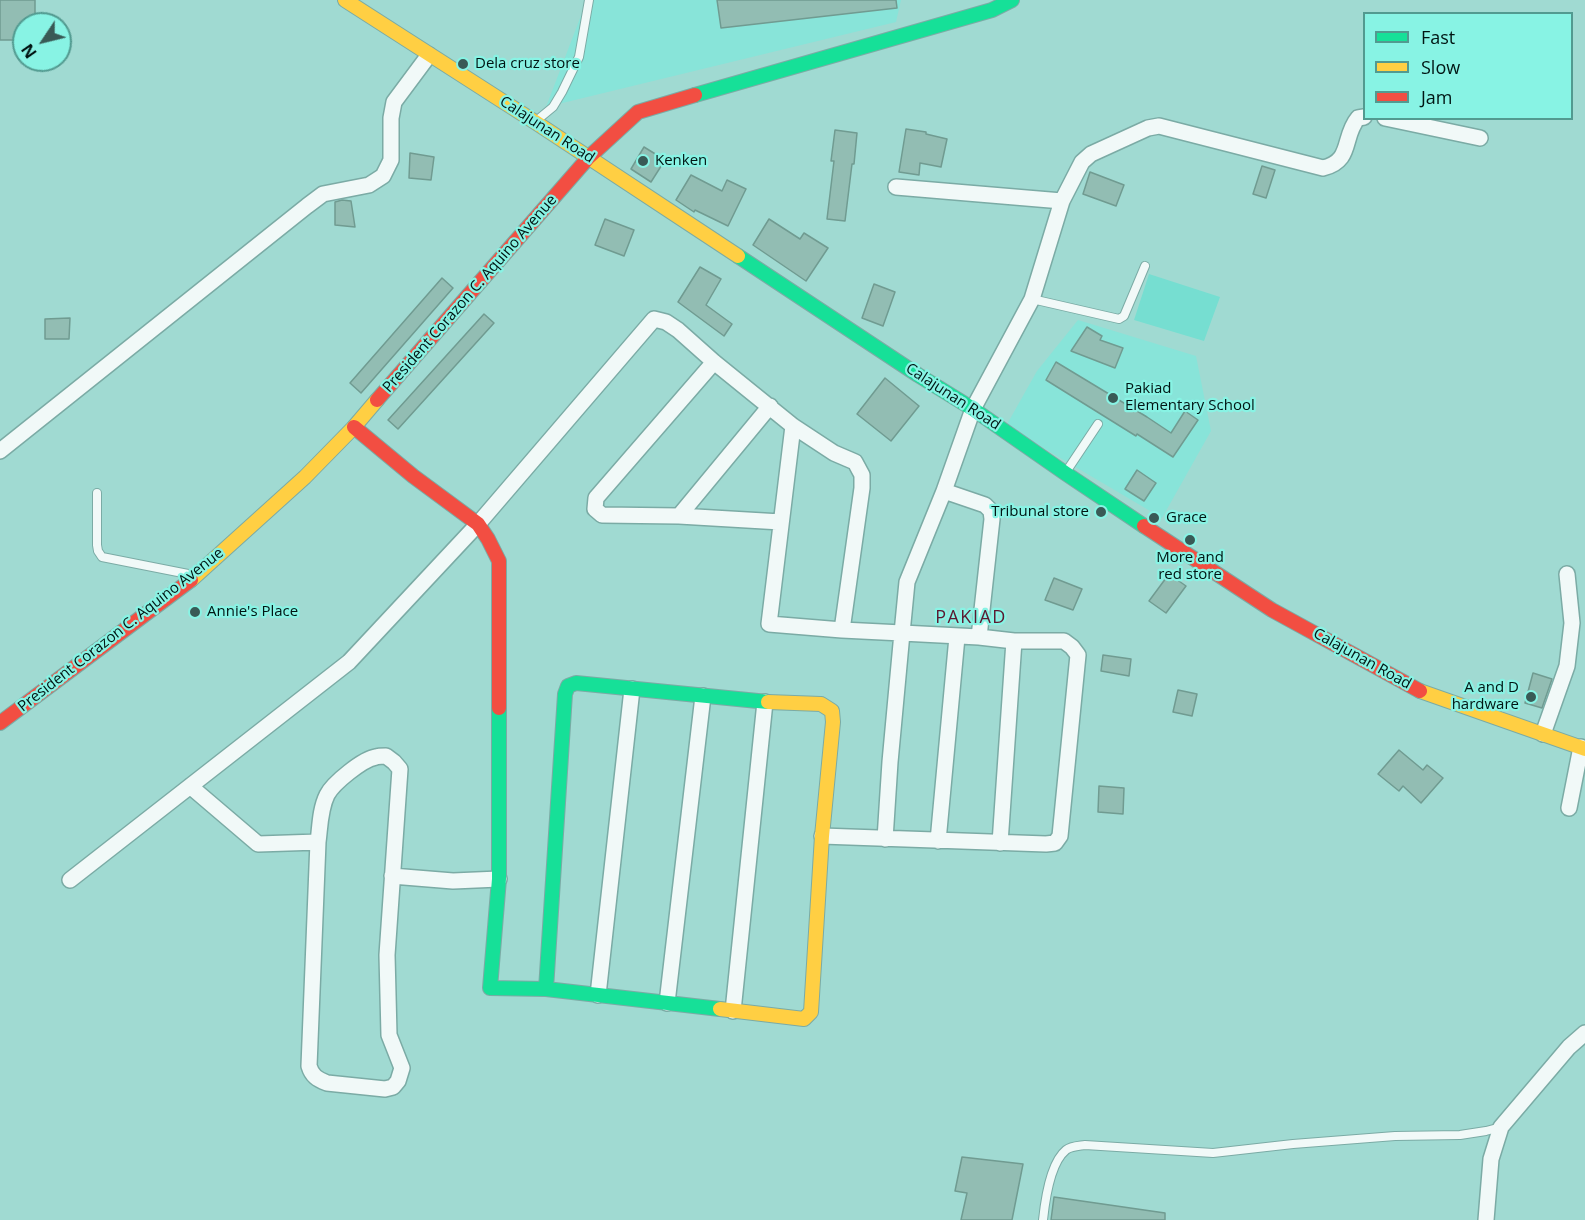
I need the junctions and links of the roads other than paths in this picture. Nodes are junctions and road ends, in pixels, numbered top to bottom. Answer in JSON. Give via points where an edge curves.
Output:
{"nodes":[{"id":1,"x":345,"y":0,"type":"edge"},
{"id":2,"x":589,"y":0,"type":"edge"},
{"id":3,"x":1011,"y":0,"type":"edge"},
{"id":4,"x":429,"y":55,"type":"junction"},
{"id":5,"x":1363,"y":117,"type":"edge"},
{"id":6,"x":1394,"y":120,"type":"edge"},
{"id":7,"x":535,"y":122,"type":"junction"},
{"id":8,"x":1480,"y":138,"type":"dead end"},
{"id":9,"x":589,"y":158,"type":"junction"},
{"id":10,"x":896,"y":187,"type":"dead end"},
{"id":11,"x":1062,"y":201,"type":"junction"},
{"id":12,"x":1145,"y":266,"type":"dead end"},
{"id":13,"x":1032,"y":299,"type":"junction"},
{"id":14,"x":714,"y":362,"type":"junction"},
{"id":15,"x":770,"y":406,"type":"junction"},
{"id":16,"x":973,"y":409,"type":"junction"},
{"id":17,"x":1098,"y":424,"type":"dead end"},
{"id":18,"x":793,"y":426,"type":"junction"},
{"id":19,"x":354,"y":427,"type":"junction"},
{"id":20,"x":0,"y":451,"type":"edge"},
{"id":21,"x":1065,"y":473,"type":"junction"},
{"id":22,"x":944,"y":491,"type":"junction"},
{"id":23,"x":97,"y":493,"type":"dead end"},
{"id":24,"x":679,"y":516,"type":"junction"},
{"id":25,"x":780,"y":522,"type":"junction"},
{"id":26,"x":478,"y":524,"type":"junction"},
{"id":27,"x":1567,"y":574,"type":"dead end"},
{"id":28,"x":196,"y":576,"type":"junction"},
{"id":29,"x":842,"y":630,"type":"junction"},
{"id":30,"x":902,"y":633,"type":"junction"},
{"id":31,"x":957,"y":637,"type":"junction"},
{"id":32,"x":979,"y":637,"type":"junction"},
{"id":33,"x":1014,"y":641,"type":"junction"},
{"id":34,"x":632,"y":689,"type":"junction"},
{"id":35,"x":703,"y":696,"type":"junction"},
{"id":36,"x":765,"y":702,"type":"junction"},
{"id":37,"x":0,"y":723,"type":"edge"},
{"id":38,"x":1543,"y":734,"type":"junction"},
{"id":39,"x":1583,"y":748,"type":"edge"},
{"id":40,"x":190,"y":786,"type":"junction"},
{"id":41,"x":1569,"y":808,"type":"dead end"},
{"id":42,"x":822,"y":836,"type":"junction"},
{"id":43,"x":885,"y":839,"type":"junction"},
{"id":44,"x":318,"y":842,"type":"junction"},
{"id":45,"x":938,"y":842,"type":"junction"},
{"id":46,"x":1000,"y":843,"type":"junction"},
{"id":47,"x":392,"y":876,"type":"junction"},
{"id":48,"x":499,"y":879,"type":"junction"},
{"id":49,"x":70,"y":880,"type":"dead end"},
{"id":50,"x":546,"y":989,"type":"junction"},
{"id":51,"x":598,"y":995,"type":"junction"},
{"id":52,"x":667,"y":1003,"type":"junction"},
{"id":53,"x":733,"y":1011,"type":"junction"},
{"id":54,"x":1585,"y":1033,"type":"edge"},
{"id":55,"x":1501,"y":1127,"type":"junction"},
{"id":56,"x":1043,"y":1220,"type":"edge"},
{"id":57,"x":1486,"y":1220,"type":"edge"}],
"edges":[{"from":1,"to":4,"type":"main road","name":"Calajunan Road"},
{"from":2,"to":7,"type":"lane","via":[[579,57],[553,107]]},
{"from":3,"to":9,"type":"main road","name":"President Corazon C. Aquino Avenue","via":[[992,10],[638,112]]},
{"from":4,"to":7,"type":"main road","name":"Calajunan Road"},
{"from":4,"to":20,"type":"street","via":[[394,102],[391,160],[383,176],[369,185],[323,194],[306,206]]},
{"from":5,"to":11,"type":"street","via":[[1352,125],[1344,156],[1323,168],[1159,126],[1148,128],[1090,154]]},
{"from":6,"to":8,"type":"street"},
{"from":7,"to":9,"type":"main road","name":"Calajunan Road"},
{"from":9,"to":16,"type":"main road","name":"Calajunan Road"},
{"from":9,"to":19,"type":"main road","name":"President Corazon C. Aquino Avenue"},
{"from":10,"to":11,"type":"street"},
{"from":11,"to":13,"type":"street"},
{"from":12,"to":13,"type":"lane","via":[[1124,316],[1119,319]]},
{"from":13,"to":16,"type":"street"},
{"from":14,"to":15,"type":"street"},
{"from":14,"to":24,"type":"street","via":[[596,498],[595,509],[602,515]]},
{"from":14,"to":26,"type":"street","via":[[678,330],[654,319]]},
{"from":15,"to":18,"type":"street"},
{"from":15,"to":24,"type":"street"},
{"from":16,"to":21,"type":"main road","name":"Calajunan Road"},
{"from":16,"to":22,"type":"street"},
{"from":17,"to":21,"type":"lane"},
{"from":18,"to":25,"type":"street"},
{"from":18,"to":29,"type":"street","via":[[855,462],[862,475]]},
{"from":19,"to":26,"type":"main road"},
{"from":19,"to":28,"type":"main road","name":"President Corazon C. Aquino Avenue"},
{"from":21,"to":38,"type":"main road","name":"Calajunan Road","via":[[1292,621],[1421,691]]},
{"from":22,"to":30,"type":"street","via":[[907,582]]},
{"from":22,"to":32,"type":"street","via":[[985,505],[991,511]]},
{"from":23,"to":28,"type":"lane","via":[[97,545],[102,557]]},
{"from":24,"to":25,"type":"street"},
{"from":25,"to":29,"type":"street","via":[[769,624]]},
{"from":26,"to":40,"type":"street","via":[[349,662]]},
{"from":26,"to":48,"type":"main road","via":[[499,561]]},
{"from":27,"to":38,"type":"street","via":[[1572,623],[1567,666]]},
{"from":28,"to":37,"type":"main road","name":"President Corazon C. Aquino Avenue"},
{"from":29,"to":30,"type":"street"},
{"from":30,"to":31,"type":"street"},
{"from":30,"to":43,"type":"street"},
{"from":31,"to":32,"type":"street"},
{"from":31,"to":45,"type":"street"},
{"from":32,"to":33,"type":"street"},
{"from":33,"to":46,"type":"street"},
{"from":33,"to":46,"type":"street","via":[[1064,641],[1078,655],[1060,836],[1055,843]]},
{"from":34,"to":35,"type":"main road"},
{"from":34,"to":50,"type":"main road","via":[[576,682],[568,686],[565,694]]},
{"from":34,"to":51,"type":"street"},
{"from":35,"to":36,"type":"main road"},
{"from":35,"to":52,"type":"street"},
{"from":36,"to":42,"type":"main road","via":[[821,704],[832,711]]},
{"from":36,"to":53,"type":"street"},
{"from":38,"to":39,"type":"main road","name":"Calajunan Road"},
{"from":39,"to":41,"type":"street"},
{"from":40,"to":44,"type":"street","via":[[258,844]]},
{"from":40,"to":49,"type":"street"},
{"from":42,"to":43,"type":"street"},
{"from":42,"to":53,"type":"main road","via":[[811,1012],[804,1019]]},
{"from":43,"to":45,"type":"street"},
{"from":44,"to":47,"type":"street","via":[[321,812],[328,794],[364,762],[386,756],[400,770]]},
{"from":44,"to":47,"type":"street","via":[[309,1066],[318,1080],[385,1089],[398,1081],[402,1068],[389,1035],[387,978]]},
{"from":45,"to":46,"type":"street"},
{"from":47,"to":48,"type":"street","via":[[453,881]]},
{"from":48,"to":50,"type":"main road","via":[[490,988]]},
{"from":50,"to":51,"type":"main road"},
{"from":51,"to":52,"type":"main road"},
{"from":52,"to":53,"type":"main road"},
{"from":54,"to":55,"type":"street"},
{"from":55,"to":56,"type":"lane","via":[[1461,1135],[1384,1137],[1213,1153],[1074,1146],[1055,1165]]},
{"from":55,"to":57,"type":"street","via":[[1491,1159]]}]}
